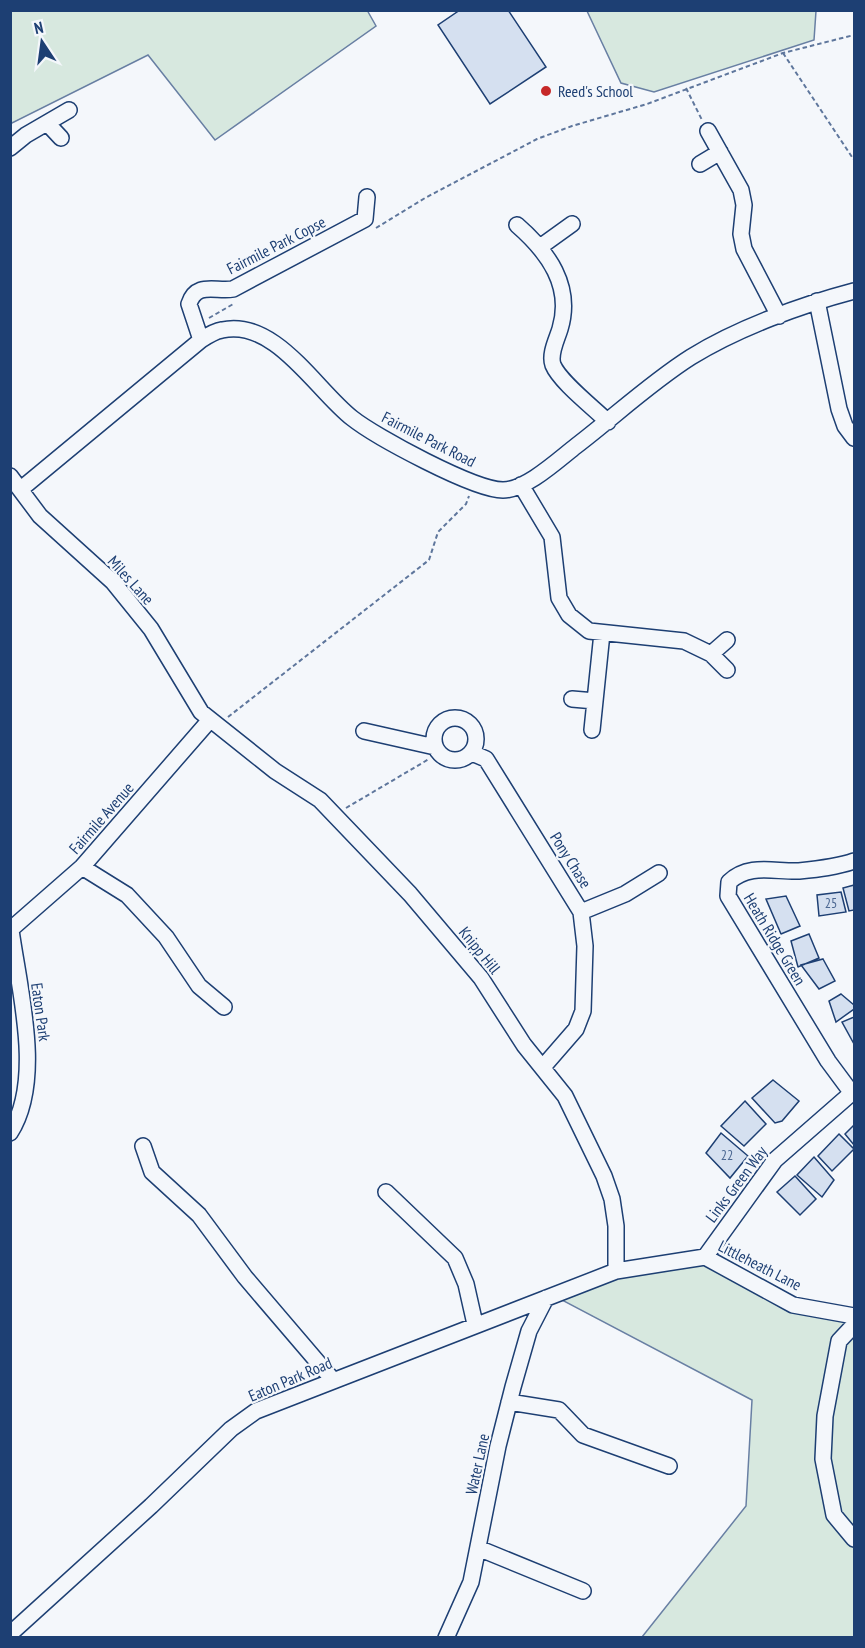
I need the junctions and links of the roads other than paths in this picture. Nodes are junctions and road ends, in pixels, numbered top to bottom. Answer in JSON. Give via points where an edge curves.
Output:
{"nodes":[{"id":1,"x":69,"y":110,"type":"dead end"},
{"id":2,"x":47,"y":123,"type":"junction"},
{"id":3,"x":708,"y":131,"type":"road end"},
{"id":4,"x":61,"y":138,"type":"dead end"},
{"id":5,"x":10,"y":148,"type":"edge"},
{"id":6,"x":720,"y":152,"type":"junction"},
{"id":7,"x":699,"y":164,"type":"dead end"},
{"id":8,"x":367,"y":197,"type":"dead end"},
{"id":9,"x":572,"y":224,"type":"dead end"},
{"id":10,"x":517,"y":225,"type":"dead end"},
{"id":11,"x":540,"y":247,"type":"junction"},
{"id":12,"x":855,"y":291,"type":"edge"},
{"id":13,"x":817,"y":301,"type":"junction"},
{"id":14,"x":779,"y":316,"type":"junction"},
{"id":15,"x":198,"y":333,"type":"junction"},
{"id":16,"x":608,"y":422,"type":"junction"},
{"id":17,"x":855,"y":438,"type":"edge"},
{"id":18,"x":10,"y":476,"type":"edge"},
{"id":19,"x":520,"y":485,"type":"junction"},
{"id":20,"x":21,"y":489,"type":"junction"},
{"id":21,"x":602,"y":633,"type":"junction"},
{"id":22,"x":727,"y":640,"type":"dead end"},
{"id":23,"x":711,"y":654,"type":"junction"},
{"id":24,"x":727,"y":670,"type":"dead end"},
{"id":25,"x":572,"y":699,"type":"dead end"},
{"id":26,"x":595,"y":701,"type":"junction"},
{"id":27,"x":213,"y":723,"type":"junction"},
{"id":28,"x":592,"y":730,"type":"dead end"},
{"id":29,"x":364,"y":731,"type":"dead end"},
{"id":30,"x":437,"y":750,"type":"junction"},
{"id":31,"x":472,"y":753,"type":"junction"},
{"id":32,"x":855,"y":861,"type":"edge"},
{"id":33,"x":82,"y":867,"type":"junction"},
{"id":34,"x":659,"y":873,"type":"dead end"},
{"id":35,"x":581,"y":912,"type":"junction"},
{"id":36,"x":11,"y":930,"type":"edge"},
{"id":37,"x":15,"y":985,"type":"edge"},
{"id":38,"x":224,"y":1007,"type":"dead end"},
{"id":39,"x":543,"y":1066,"type":"junction"},
{"id":40,"x":853,"y":1091,"type":"edge"},
{"id":41,"x":10,"y":1133,"type":"edge"},
{"id":42,"x":143,"y":1146,"type":"dead end"},
{"id":43,"x":386,"y":1192,"type":"dead end"},
{"id":44,"x":705,"y":1257,"type":"junction"},
{"id":45,"x":616,"y":1271,"type":"junction"},
{"id":46,"x":546,"y":1298,"type":"junction"},
{"id":47,"x":855,"y":1316,"type":"edge"},
{"id":48,"x":475,"y":1324,"type":"junction"},
{"id":49,"x":855,"y":1325,"type":"edge"},
{"id":50,"x":333,"y":1380,"type":"junction"},
{"id":51,"x":510,"y":1402,"type":"junction"},
{"id":52,"x":669,"y":1466,"type":"dead end"},
{"id":53,"x":855,"y":1539,"type":"edge"},
{"id":54,"x":478,"y":1548,"type":"junction"},
{"id":55,"x":583,"y":1591,"type":"dead end"},
{"id":56,"x":10,"y":1634,"type":"edge"},
{"id":57,"x":446,"y":1638,"type":"edge"}],
"edges":[{"from":1,"to":2,"type":"street"},
{"from":2,"to":4,"type":"street"},
{"from":2,"to":5,"type":"street"},
{"from":3,"to":6,"type":"street"},
{"from":6,"to":7,"type":"street"},
{"from":6,"to":14,"type":"street","via":[[743,198],[744,249]]},
{"from":8,"to":15,"type":"street","name":"Fairmile Park Copse","via":[[365,219],[233,289],[199,291],[189,304]]},
{"from":9,"to":11,"type":"street"},
{"from":10,"to":11,"type":"street"},
{"from":11,"to":16,"type":"street","via":[[553,264],[564,292],[564,316],[553,364]]},
{"from":12,"to":13,"type":"street","name":"Fairmile Park Road"},
{"from":13,"to":14,"type":"street","name":"Fairmile Park Road"},
{"from":13,"to":17,"type":"street","via":[[839,409]]},
{"from":14,"to":16,"type":"street","name":"Fairmile Park Road","via":[[692,357]]},
{"from":15,"to":19,"type":"street","name":"Fairmile Park Road","via":[[242,329],[260,334],[290,356],[351,418],[395,446],[475,483],[502,490]]},
{"from":15,"to":20,"type":"street","name":"Fairmile Park Road"},
{"from":16,"to":19,"type":"street","name":"Fairmile Park Road"},
{"from":18,"to":20,"type":"street","name":"Miles Lane"},
{"from":19,"to":21,"type":"street","via":[[552,537],[560,598],[569,615],[589,631]]},
{"from":20,"to":27,"type":"street","name":"Miles Lane","via":[[40,516],[113,582],[151,629],[201,712]]},
{"from":21,"to":23,"type":"street","via":[[684,641]]},
{"from":21,"to":26,"type":"street"},
{"from":22,"to":23,"type":"street"},
{"from":23,"to":24,"type":"street"},
{"from":25,"to":26,"type":"street"},
{"from":26,"to":28,"type":"street"},
{"from":27,"to":33,"type":"street","name":"Fairmile Avenue"},
{"from":27,"to":39,"type":"street","name":"Knipp Hill","via":[[320,800],[352,832],[482,978],[524,1045]]},
{"from":29,"to":30,"type":"street"},
{"from":30,"to":31,"type":"street","via":[[454,761]]},
{"from":30,"to":31,"type":"street","via":[[434,733],[440,724],[460,718],[475,731],[477,739]]},
{"from":31,"to":35,"type":"street","name":"Pony Chase","via":[[486,759]]},
{"from":32,"to":40,"type":"street","name":"Heath Ridge Green","via":[[797,871],[760,869],[738,873],[729,882],[728,896],[828,1061]]},
{"from":33,"to":36,"type":"street","name":"Fairmile Avenue"},
{"from":33,"to":38,"type":"street","via":[[126,895],[166,937],[199,986]]},
{"from":34,"to":35,"type":"street","via":[[625,894]]},
{"from":35,"to":39,"type":"street","name":"Pony Chase","via":[[585,946],[583,1011],[576,1029]]},
{"from":36,"to":37,"type":"street","name":"Eaton Park"},
{"from":37,"to":41,"type":"street","name":"Eaton Park","via":[[28,1057],[20,1118]]},
{"from":39,"to":45,"type":"street","name":"Knipp Hill","via":[[565,1096],[604,1176],[616,1226]]},
{"from":40,"to":44,"type":"street","name":"Links Green Way","via":[[775,1160]]},
{"from":42,"to":50,"type":"street","via":[[152,1172],[199,1215],[244,1277]]},
{"from":43,"to":48,"type":"street","via":[[455,1258]]},
{"from":44,"to":45,"type":"street","name":"Littleheath Lane"},
{"from":44,"to":47,"type":"street","name":"Littleheath Lane","via":[[793,1305]]},
{"from":45,"to":46,"type":"street","name":"Littleheath Lane"},
{"from":46,"to":48,"type":"street","name":"Eaton Park Road"},
{"from":46,"to":51,"type":"street","name":"Water Lane","via":[[530,1331]]},
{"from":48,"to":50,"type":"street","name":"Eaton Park Road"},
{"from":49,"to":53,"type":"street","via":[[839,1341],[825,1416],[823,1459],[834,1515]]},
{"from":50,"to":56,"type":"street","name":"Eaton Park Road","via":[[243,1419]]},
{"from":51,"to":52,"type":"street","via":[[560,1410],[583,1435]]},
{"from":51,"to":54,"type":"street","name":"Water Lane"},
{"from":54,"to":55,"type":"street"},
{"from":54,"to":57,"type":"street","name":"Water Lane","via":[[471,1582]]}]}
